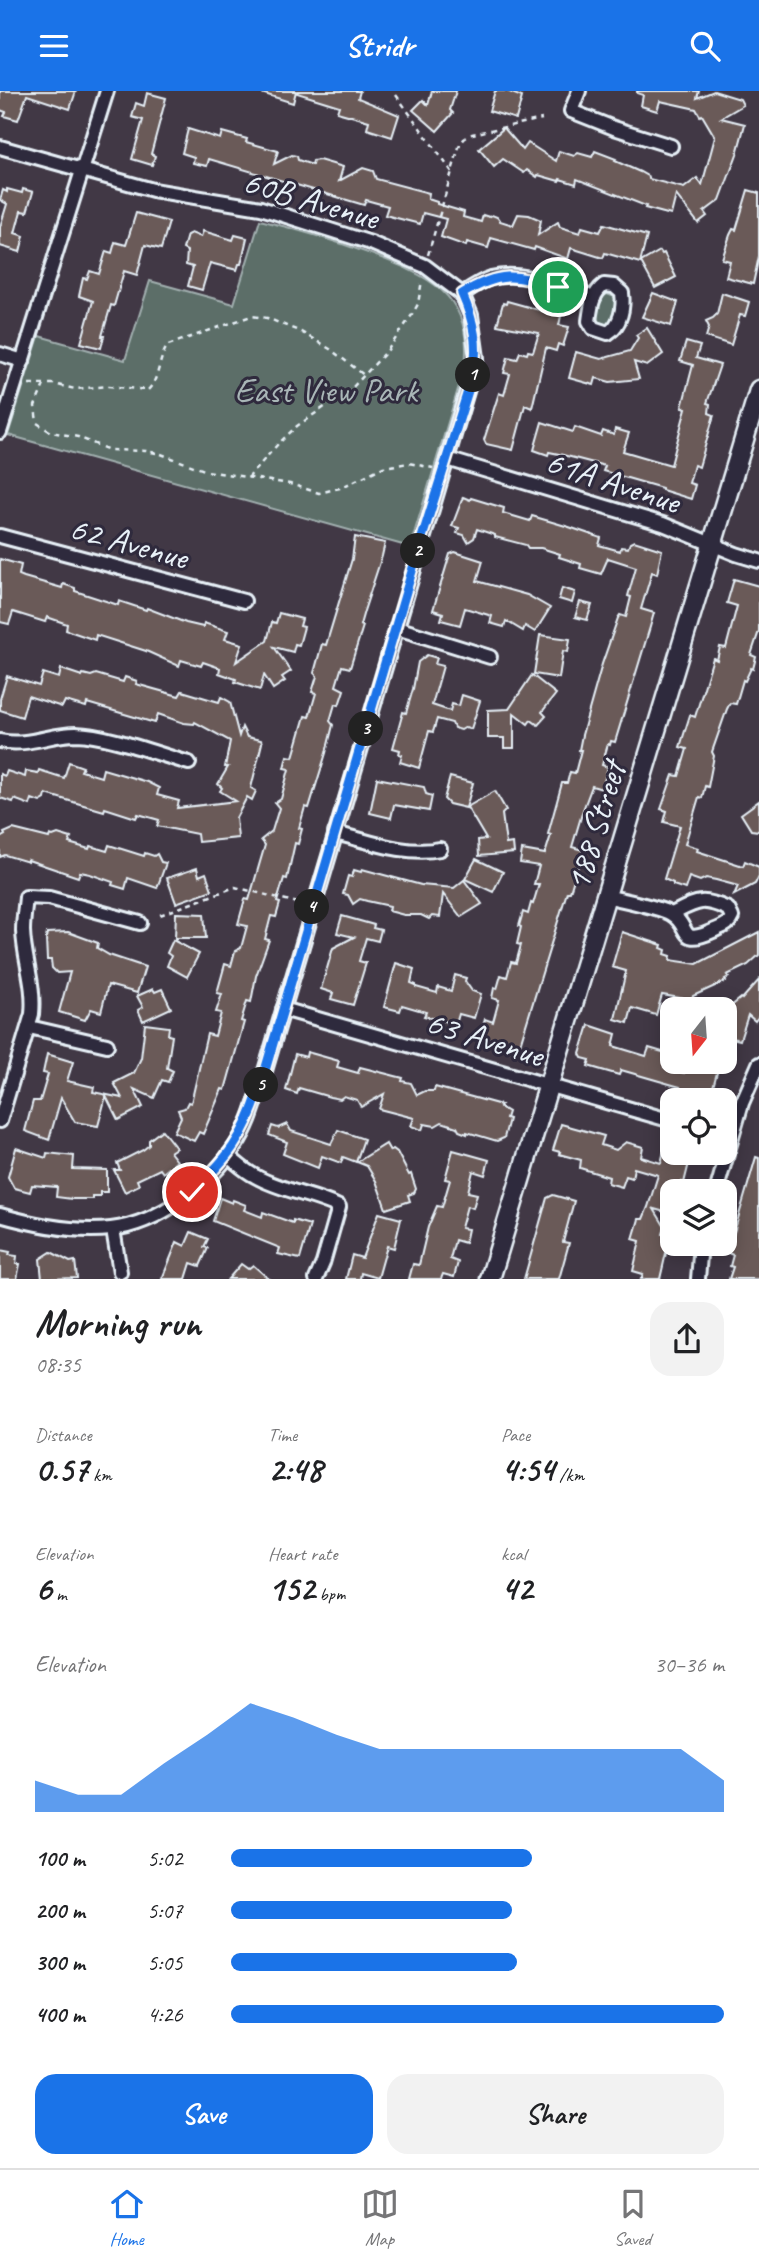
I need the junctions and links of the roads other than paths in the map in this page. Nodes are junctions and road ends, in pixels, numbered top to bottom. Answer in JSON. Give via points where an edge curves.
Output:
{"nodes":[{"id":1,"x":107,"y":91,"type":"edge"},
{"id":2,"x":579,"y":91,"type":"edge"},
{"id":3,"x":671,"y":146,"type":"dead end"},
{"id":4,"x":0,"y":147,"type":"edge"},
{"id":5,"x":83,"y":170,"type":"junction"},
{"id":6,"x":462,"y":294,"type":"junction"},
{"id":7,"x":594,"y":297,"type":"dead end"},
{"id":8,"x":0,"y":354,"type":"edge"},
{"id":9,"x":23,"y":361,"type":"junction"},
{"id":10,"x":759,"y":390,"type":"edge"},
{"id":11,"x":0,"y":432,"type":"edge"},
{"id":12,"x":447,"y":459,"type":"junction"},
{"id":13,"x":0,"y":537,"type":"edge"},
{"id":14,"x":712,"y":545,"type":"junction"},
{"id":15,"x":759,"y":561,"type":"edge"},
{"id":16,"x":244,"y":601,"type":"dead end"},
{"id":17,"x":397,"y":628,"type":"junction"},
{"id":18,"x":490,"y":657,"type":"dead end"},
{"id":19,"x":0,"y":741,"type":"edge"},
{"id":20,"x":189,"y":763,"type":"dead end"},
{"id":21,"x":335,"y":833,"type":"junction"},
{"id":22,"x":440,"y":849,"type":"dead end"},
{"id":23,"x":606,"y":896,"type":"junction"},
{"id":24,"x":672,"y":915,"type":"dead end"},
{"id":25,"x":140,"y":923,"type":"dead end"},
{"id":26,"x":283,"y":1009,"type":"junction"},
{"id":27,"x":29,"y":1027,"type":"junction"},
{"id":28,"x":107,"y":1045,"type":"dead end"},
{"id":29,"x":759,"y":1064,"type":"edge"},
{"id":30,"x":549,"y":1087,"type":"junction"},
{"id":31,"x":737,"y":1115,"type":"edge"},
{"id":32,"x":660,"y":1118,"type":"edge"},
{"id":33,"x":0,"y":1121,"type":"edge"},
{"id":34,"x":228,"y":1156,"type":"junction"},
{"id":35,"x":0,"y":1215,"type":"edge"},
{"id":36,"x":113,"y":1229,"type":"junction"},
{"id":37,"x":700,"y":1256,"type":"edge"},
{"id":38,"x":120,"y":1272,"type":"dead end"},
{"id":39,"x":316,"y":1279,"type":"edge"},
{"id":40,"x":490,"y":1279,"type":"edge"},
{"id":41,"x":698,"y":1279,"type":"edge"}],
"edges":[{"from":1,"to":5,"type":"street"},
{"from":2,"to":3,"type":"street","via":[[571,111]]},
{"from":4,"to":5,"type":"street","name":"60B Avenue"},
{"from":5,"to":6,"type":"street","name":"60B Avenue","via":[[153,190],[261,208],[371,243],[425,265]]},
{"from":5,"to":9,"type":"street"},
{"from":6,"to":7,"type":"street","via":[[508,276]]},
{"from":6,"to":12,"type":"street","via":[[471,315],[477,358]]},
{"from":8,"to":9,"type":"street"},
{"from":9,"to":11,"type":"street"},
{"from":10,"to":14,"type":"street","name":"188 Street"},
{"from":12,"to":14,"type":"street","name":"61A Avenue","via":[[663,524]]},
{"from":12,"to":17,"type":"street"},
{"from":13,"to":16,"type":"street","name":"62 Avenue"},
{"from":14,"to":15,"type":"street","name":"61A Avenue"},
{"from":14,"to":23,"type":"street","name":"188 Street"},
{"from":17,"to":18,"type":"street"},
{"from":17,"to":21,"type":"street"},
{"from":19,"to":20,"type":"street","via":[[21,744],[77,734]]},
{"from":21,"to":22,"type":"street","via":[[408,850]]},
{"from":21,"to":26,"type":"street"},
{"from":23,"to":24,"type":"street"},
{"from":23,"to":30,"type":"street","name":"188 Street"},
{"from":25,"to":27,"type":"street","via":[[49,898],[26,897],[23,930],[34,998]]},
{"from":26,"to":30,"type":"street","name":"63 Avenue"},
{"from":26,"to":34,"type":"street","via":[[253,1110]]},
{"from":27,"to":28,"type":"street"},
{"from":27,"to":33,"type":"street"},
{"from":29,"to":31,"type":"street"},
{"from":30,"to":32,"type":"street","name":"63 Avenue"},
{"from":30,"to":40,"type":"street","name":"188 Street"},
{"from":34,"to":36,"type":"street","via":[[169,1209]]},
{"from":34,"to":39,"type":"street","via":[[266,1182],[339,1207]]},
{"from":35,"to":36,"type":"street","via":[[60,1228]]},
{"from":36,"to":38,"type":"street"},
{"from":37,"to":41,"type":"street"}]}
